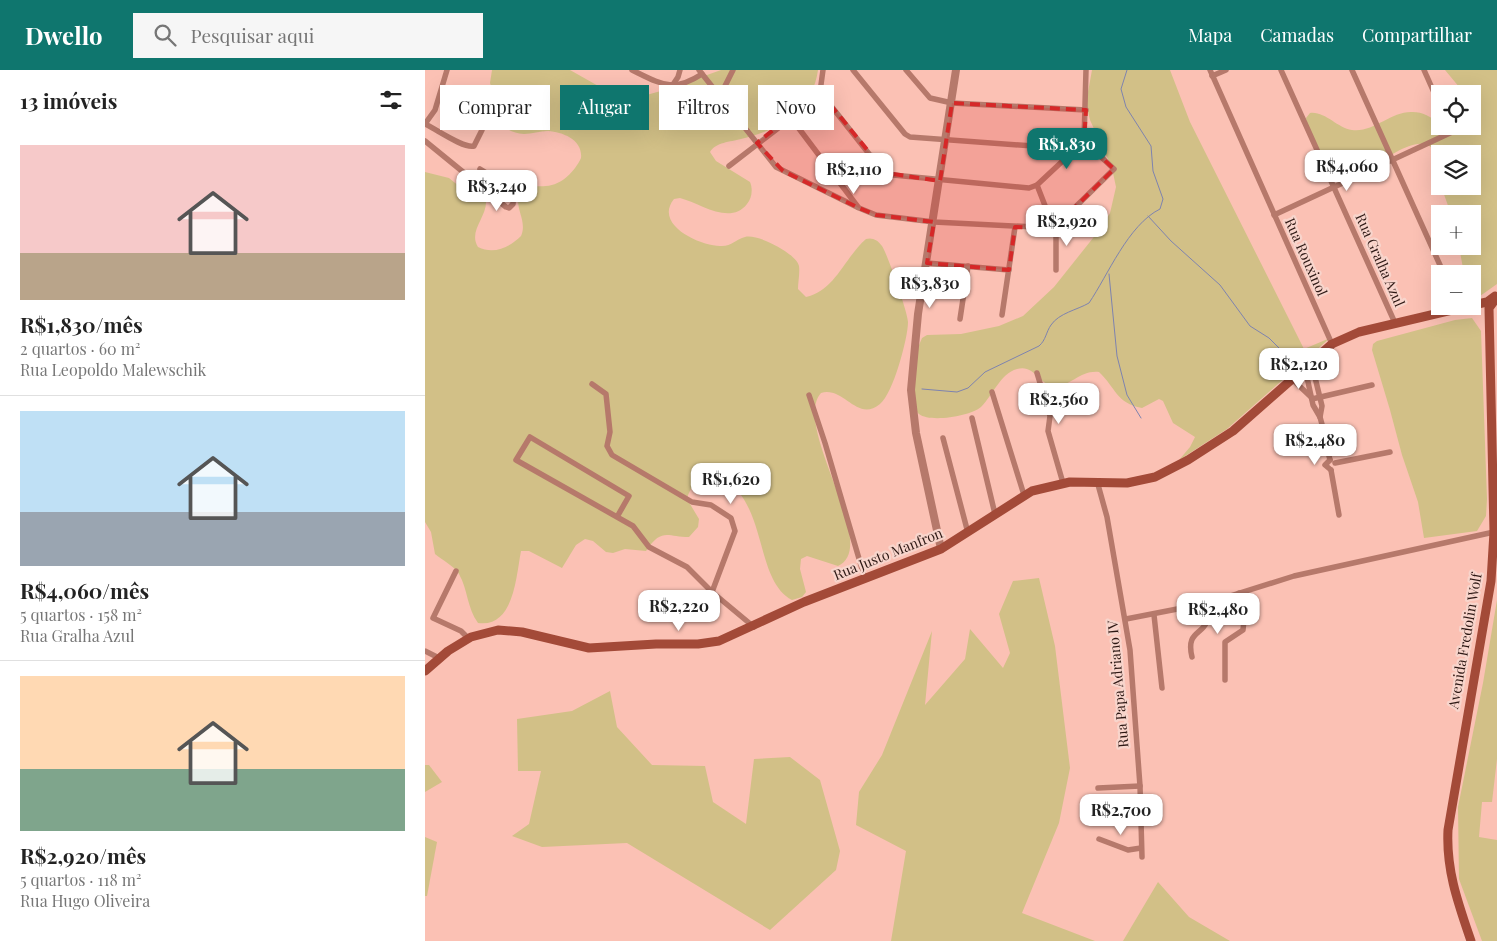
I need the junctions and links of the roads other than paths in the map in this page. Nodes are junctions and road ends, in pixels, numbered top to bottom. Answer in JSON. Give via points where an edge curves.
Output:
{"nodes":[{"id":1,"x":447,"y":70,"type":"edge"},
{"id":2,"x":632,"y":70,"type":"edge"},
{"id":3,"x":680,"y":70,"type":"edge"},
{"id":4,"x":733,"y":70,"type":"edge"},
{"id":5,"x":823,"y":70,"type":"edge"},
{"id":6,"x":853,"y":70,"type":"edge"},
{"id":7,"x":906,"y":70,"type":"edge"},
{"id":8,"x":956,"y":70,"type":"edge"},
{"id":9,"x":1086,"y":70,"type":"edge"},
{"id":10,"x":1226,"y":70,"type":"edge"},
{"id":11,"x":1281,"y":70,"type":"edge"},
{"id":12,"x":1352,"y":70,"type":"edge"},
{"id":13,"x":1424,"y":70,"type":"edge"},
{"id":14,"x":701,"y":72,"type":"edge"},
{"id":15,"x":1211,"y":73,"type":"edge"},
{"id":16,"x":669,"y":85,"type":"edge"},
{"id":17,"x":672,"y":85,"type":"edge"},
{"id":18,"x":676,"y":85,"type":"edge"},
{"id":19,"x":711,"y":85,"type":"edge"},
{"id":20,"x":726,"y":85,"type":"edge"},
{"id":21,"x":821,"y":85,"type":"edge"},
{"id":22,"x":1431,"y":86,"type":"edge"},
{"id":23,"x":952,"y":102,"type":"junction"},
{"id":24,"x":834,"y":109,"type":"edge"},
{"id":25,"x":1086,"y":110,"type":"junction"},
{"id":26,"x":425,"y":124,"type":"edge"},
{"id":27,"x":482,"y":130,"type":"edge"},
{"id":28,"x":746,"y":130,"type":"edge"},
{"id":29,"x":775,"y":130,"type":"edge"},
{"id":30,"x":800,"y":130,"type":"edge"},
{"id":31,"x":1440,"y":135,"type":"edge"},
{"id":32,"x":425,"y":141,"type":"edge"},
{"id":33,"x":946,"y":141,"type":"junction"},
{"id":34,"x":1084,"y":141,"type":"junction"},
{"id":35,"x":757,"y":144,"type":"junction"},
{"id":36,"x":1074,"y":149,"type":"junction"},
{"id":37,"x":1394,"y":160,"type":"junction"},
{"id":38,"x":729,"y":166,"type":"dead end"},
{"id":39,"x":480,"y":169,"type":"dead end"},
{"id":40,"x":940,"y":180,"type":"junction"},
{"id":41,"x":1037,"y":184,"type":"junction"},
{"id":42,"x":1333,"y":186,"type":"junction"},
{"id":43,"x":859,"y":208,"type":"junction"},
{"id":44,"x":1274,"y":215,"type":"junction"},
{"id":45,"x":934,"y":222,"type":"junction"},
{"id":46,"x":1015,"y":227,"type":"junction"},
{"id":47,"x":1054,"y":228,"type":"junction"},
{"id":48,"x":927,"y":263,"type":"junction"},
{"id":49,"x":1440,"y":265,"type":"edge"},
{"id":50,"x":967,"y":266,"type":"junction"},
{"id":51,"x":1009,"y":270,"type":"junction"},
{"id":52,"x":1056,"y":270,"type":"dead end"},
{"id":53,"x":1497,"y":296,"type":"edge"},
{"id":54,"x":1481,"y":306,"type":"edge"},
{"id":55,"x":1486,"y":306,"type":"junction"},
{"id":56,"x":1431,"y":314,"type":"edge"},
{"id":57,"x":1002,"y":315,"type":"dead end"},
{"id":58,"x":960,"y":319,"type":"dead end"},
{"id":59,"x":1395,"y":323,"type":"junction"},
{"id":60,"x":1332,"y":344,"type":"junction"},
{"id":61,"x":1307,"y":365,"type":"junction"},
{"id":62,"x":1037,"y":373,"type":"dead end"},
{"id":63,"x":1292,"y":379,"type":"junction"},
{"id":64,"x":592,"y":384,"type":"dead end"},
{"id":65,"x":1372,"y":385,"type":"dead end"},
{"id":66,"x":992,"y":392,"type":"dead end"},
{"id":67,"x":809,"y":396,"type":"dead end"},
{"id":68,"x":1320,"y":397,"type":"junction"},
{"id":69,"x":1311,"y":398,"type":"junction"},
{"id":70,"x":1320,"y":417,"type":"junction"},
{"id":71,"x":972,"y":418,"type":"dead end"},
{"id":72,"x":943,"y":438,"type":"dead end"},
{"id":73,"x":1390,"y":452,"type":"dead end"},
{"id":74,"x":1332,"y":461,"type":"junction"},
{"id":75,"x":1097,"y":481,"type":"junction"},
{"id":76,"x":1063,"y":483,"type":"junction"},
{"id":77,"x":1023,"y":495,"type":"junction"},
{"id":78,"x":1495,"y":495,"type":"edge"},
{"id":79,"x":995,"y":514,"type":"junction"},
{"id":80,"x":1339,"y":515,"type":"dead end"},
{"id":81,"x":617,"y":517,"type":"junction"},
{"id":82,"x":1494,"y":532,"type":"junction"},
{"id":83,"x":968,"y":533,"type":"junction"},
{"id":84,"x":941,"y":549,"type":"junction"},
{"id":85,"x":456,"y":571,"type":"dead end"},
{"id":86,"x":865,"y":579,"type":"junction"},
{"id":87,"x":712,"y":592,"type":"junction"},
{"id":88,"x":1239,"y":593,"type":"junction"},
{"id":89,"x":1208,"y":603,"type":"junction"},
{"id":90,"x":1154,"y":615,"type":"junction"},
{"id":91,"x":1126,"y":619,"type":"junction"},
{"id":92,"x":754,"y":627,"type":"junction"},
{"id":93,"x":469,"y":639,"type":"junction"},
{"id":94,"x":425,"y":651,"type":"edge"},
{"id":95,"x":1192,"y":657,"type":"dead end"},
{"id":96,"x":439,"y":658,"type":"junction"},
{"id":97,"x":425,"y":670,"type":"edge"},
{"id":98,"x":1225,"y":680,"type":"dead end"},
{"id":99,"x":1162,"y":688,"type":"dead end"},
{"id":100,"x":1140,"y":786,"type":"junction"},
{"id":101,"x":1098,"y":788,"type":"dead end"},
{"id":102,"x":1099,"y":838,"type":"dead end"},
{"id":103,"x":1141,"y":848,"type":"junction"},
{"id":104,"x":1142,"y":857,"type":"dead end"},
{"id":105,"x":1471,"y":941,"type":"edge"}],
"edges":[{"from":1,"to":26,"type":"street","via":[[435,110]]},
{"from":2,"to":16,"type":"street"},
{"from":3,"to":17,"type":"street"},
{"from":4,"to":20,"type":"street"},
{"from":5,"to":21,"type":"street"},
{"from":6,"to":33,"type":"street","via":[[905,134]]},
{"from":7,"to":23,"type":"street","via":[[930,98]]},
{"from":8,"to":23,"type":"street"},
{"from":9,"to":25,"type":"street"},
{"from":10,"to":15,"type":"street"},
{"from":11,"to":42,"type":"street","name":"Rua Gralha Azul"},
{"from":12,"to":37,"type":"street"},
{"from":13,"to":22,"type":"street"},
{"from":14,"to":18,"type":"street","via":[[689,82]]},
{"from":14,"to":19,"type":"street"},
{"from":15,"to":44,"type":"street","name":"Rua Rouxinol"},
{"from":23,"to":25,"type":"street"},
{"from":23,"to":33,"type":"street"},
{"from":24,"to":40,"type":"street","via":[[886,173]]},
{"from":25,"to":34,"type":"street"},
{"from":26,"to":27,"type":"street","via":[[470,147],[474,146]]},
{"from":28,"to":35,"type":"street"},
{"from":29,"to":35,"type":"street"},
{"from":30,"to":43,"type":"street"},
{"from":31,"to":37,"type":"street"},
{"from":32,"to":39,"type":"street","via":[[509,208],[513,204],[514,190]]},
{"from":33,"to":36,"type":"street"},
{"from":33,"to":40,"type":"street"},
{"from":34,"to":36,"type":"street"},
{"from":34,"to":47,"type":"street","via":[[1114,169]]},
{"from":35,"to":38,"type":"street"},
{"from":35,"to":43,"type":"street","via":[[776,167]]},
{"from":36,"to":41,"type":"street"},
{"from":37,"to":42,"type":"street"},
{"from":37,"to":49,"type":"street"},
{"from":40,"to":41,"type":"street","via":[[1029,188]]},
{"from":40,"to":45,"type":"street"},
{"from":41,"to":47,"type":"street"},
{"from":42,"to":44,"type":"street"},
{"from":42,"to":59,"type":"street","name":"Rua Gralha Azul"},
{"from":43,"to":45,"type":"street","via":[[876,215]]},
{"from":44,"to":60,"type":"street","name":"Rua Rouxinol"},
{"from":45,"to":46,"type":"street"},
{"from":45,"to":48,"type":"street"},
{"from":46,"to":47,"type":"street"},
{"from":46,"to":51,"type":"street"},
{"from":47,"to":52,"type":"street","via":[[1057,238]]},
{"from":48,"to":50,"type":"street"},
{"from":48,"to":84,"type":"street","via":[[918,314],[911,390],[916,433]]},
{"from":50,"to":51,"type":"street"},
{"from":50,"to":58,"type":"street"},
{"from":51,"to":57,"type":"street"},
{"from":53,"to":55,"type":"main road"},
{"from":54,"to":55,"type":"main road","name":"Rua Justo Manfron"},
{"from":55,"to":78,"type":"main road","name":"Avenida Fredolin Wolf"},
{"from":56,"to":59,"type":"main road","name":"Rua Justo Manfron"},
{"from":59,"to":60,"type":"main road","name":"Rua Justo Manfron","via":[[1359,332]]},
{"from":60,"to":61,"type":"main road","name":"Rua Justo Manfron"},
{"from":61,"to":63,"type":"main road","name":"Rua Justo Manfron"},
{"from":61,"to":68,"type":"street"},
{"from":61,"to":69,"type":"street"},
{"from":62,"to":76,"type":"street","via":[[1050,416],[1048,431]]},
{"from":63,"to":69,"type":"street"},
{"from":63,"to":75,"type":"main road","name":"Rua Justo Manfron","via":[[1233,431],[1180,465],[1138,482]]},
{"from":64,"to":87,"type":"street","via":[[606,394],[610,432],[607,446],[612,455],[692,502],[711,505],[735,524]]},
{"from":65,"to":68,"type":"street"},
{"from":66,"to":77,"type":"street"},
{"from":67,"to":86,"type":"street"},
{"from":68,"to":69,"type":"street"},
{"from":68,"to":70,"type":"street"},
{"from":69,"to":70,"type":"street"},
{"from":70,"to":74,"type":"street","via":[[1323,428],[1329,433],[1325,439]]},
{"from":71,"to":79,"type":"street"},
{"from":72,"to":83,"type":"street"},
{"from":73,"to":74,"type":"street"},
{"from":74,"to":80,"type":"street"},
{"from":75,"to":76,"type":"main road","name":"Rua Justo Manfron"},
{"from":75,"to":91,"type":"street","name":"Rua Papa Adriano IV"},
{"from":76,"to":77,"type":"main road","name":"Rua Justo Manfron"},
{"from":77,"to":79,"type":"main road","name":"Rua Justo Manfron"},
{"from":78,"to":82,"type":"main road","name":"Avenida Fredolin Wolf"},
{"from":79,"to":83,"type":"main road","name":"Rua Justo Manfron"},
{"from":81,"to":81,"type":"street","via":[[516,460],[530,437],[629,496]]},
{"from":81,"to":87,"type":"street","via":[[633,526],[649,547],[684,565]]},
{"from":82,"to":88,"type":"street","via":[[1285,579]]},
{"from":82,"to":105,"type":"main road","name":"Avenida Fredolin Wolf","via":[[1491,581],[1448,830],[1447,858],[1451,880]]},
{"from":83,"to":84,"type":"main road","name":"Rua Justo Manfron"},
{"from":84,"to":86,"type":"main road","name":"Rua Justo Manfron"},
{"from":85,"to":93,"type":"street","via":[[433,618],[461,631]]},
{"from":86,"to":92,"type":"main road","name":"Rua Justo Manfron","via":[[804,602]]},
{"from":87,"to":92,"type":"street"},
{"from":88,"to":89,"type":"street"},
{"from":88,"to":98,"type":"street","via":[[1245,610],[1243,630],[1225,642]]},
{"from":89,"to":90,"type":"street"},
{"from":89,"to":95,"type":"street","via":[[1206,627],[1193,635],[1189,646]]},
{"from":90,"to":91,"type":"street"},
{"from":90,"to":99,"type":"street"},
{"from":91,"to":100,"type":"street","name":"Rua Papa Adriano IV"},
{"from":92,"to":93,"type":"main road","name":"Rua Justo Manfron","via":[[709,644],[575,646],[509,630],[487,632]]},
{"from":93,"to":96,"type":"main road","name":"Rua Justo Manfron"},
{"from":94,"to":96,"type":"street"},
{"from":96,"to":97,"type":"main road","name":"Rua Justo Manfron"},
{"from":100,"to":101,"type":"street"},
{"from":100,"to":103,"type":"street","name":"Rua Papa Adriano IV"},
{"from":102,"to":103,"type":"street","via":[[1128,850]]},
{"from":103,"to":104,"type":"street","name":"Rua Papa Adriano IV"}]}
